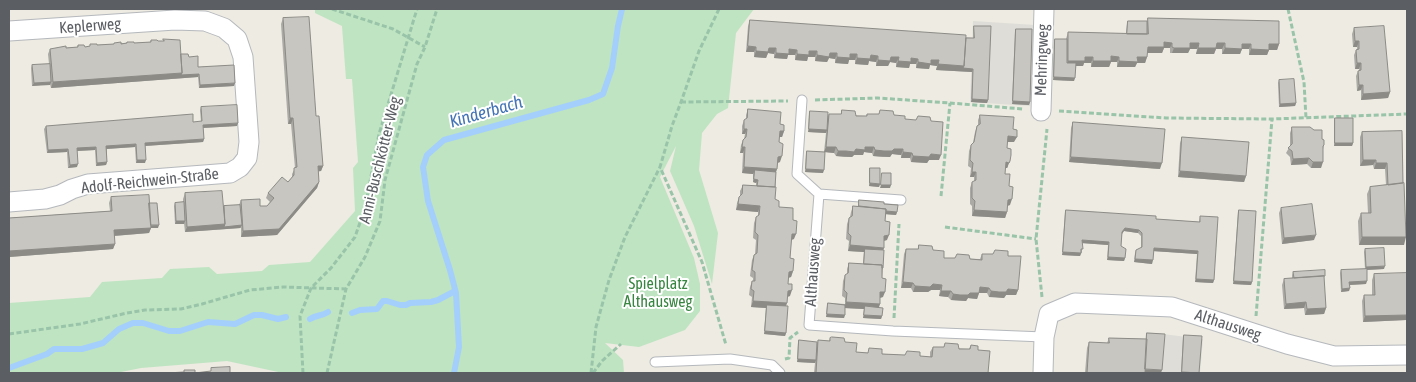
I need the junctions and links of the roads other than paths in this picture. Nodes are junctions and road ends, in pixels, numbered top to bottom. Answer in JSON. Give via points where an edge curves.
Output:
{"nodes":[{"id":1,"x":1044,"y":9,"type":"edge"},
{"id":2,"x":9,"y":31,"type":"edge"},
{"id":3,"x":243,"y":57,"type":"joint"},
{"id":4,"x":802,"y":100,"type":"dead end"},
{"id":5,"x":1044,"y":116,"type":"road end"},
{"id":6,"x":819,"y":194,"type":"junction"},
{"id":7,"x":901,"y":200,"type":"dead end"},
{"id":8,"x":9,"y":202,"type":"edge"},
{"id":9,"x":1044,"y":337,"type":"junction"},
{"id":10,"x":1407,"y":355,"type":"edge"},
{"id":11,"x":655,"y":362,"type":"dead end"},
{"id":12,"x":780,"y":373,"type":"edge"},
{"id":13,"x":1043,"y":373,"type":"edge"}],
"edges":[{"from":1,"to":5,"type":"street","name":"Mehringweg"},
{"from":2,"to":3,"type":"street","name":"Keplerweg","via":[[174,20],[205,21],[224,28],[237,39]]},
{"from":3,"to":8,"type":"street","name":"Adolf-Reichwein-Straße","via":[[249,142],[247,158],[240,167],[230,173],[88,184],[45,200]]},
{"from":4,"to":6,"type":"lane","via":[[798,174]]},
{"from":6,"to":7,"type":"lane"},
{"from":6,"to":9,"type":"lane","name":"Althausweg","via":[[809,325]]},
{"from":9,"to":10,"type":"street","name":"Althausweg","via":[[1049,314],[1075,303],[1172,307],[1334,356]]},
{"from":9,"to":13,"type":"street"},
{"from":11,"to":12,"type":"lane","via":[[730,359],[772,365]]}]}
